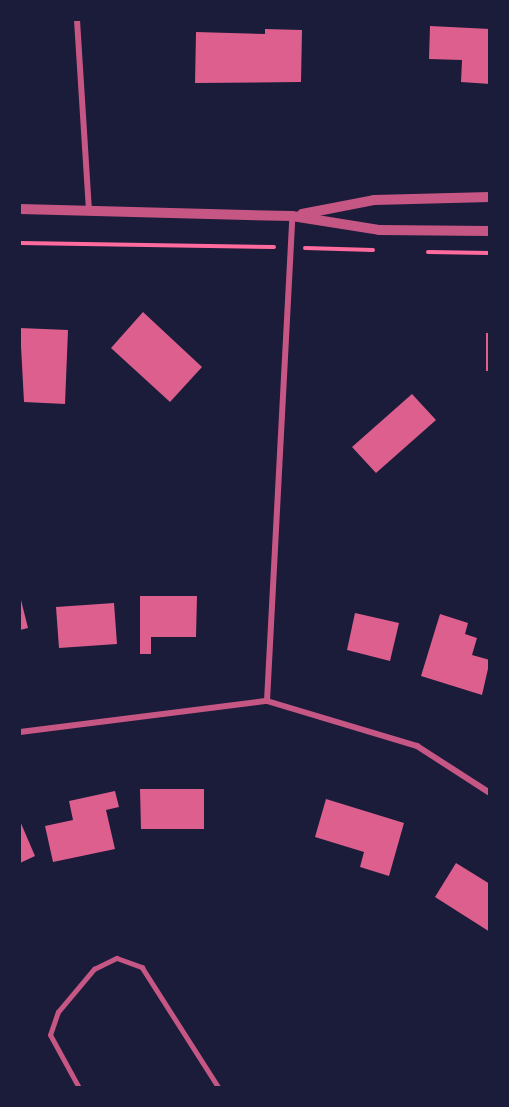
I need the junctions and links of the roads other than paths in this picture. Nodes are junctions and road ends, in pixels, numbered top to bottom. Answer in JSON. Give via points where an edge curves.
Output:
{"nodes":[{"id":1,"x":77,"y":20,"type":"edge"},
{"id":2,"x":489,"y":197,"type":"edge"},
{"id":3,"x":20,"y":209,"type":"edge"},
{"id":4,"x":89,"y":212,"type":"junction"},
{"id":5,"x":292,"y":216,"type":"junction"},
{"id":6,"x":489,"y":231,"type":"edge"},
{"id":7,"x":267,"y":701,"type":"junction"},
{"id":8,"x":20,"y":732,"type":"edge"},
{"id":9,"x":489,"y":793,"type":"edge"},
{"id":10,"x":79,"y":1088,"type":"edge"},
{"id":11,"x":219,"y":1088,"type":"edge"}],
"edges":[{"from":1,"to":4,"type":"street"},
{"from":2,"to":5,"type":"street","via":[[374,201]]},
{"from":3,"to":4,"type":"street"},
{"from":4,"to":5,"type":"street"},
{"from":5,"to":6,"type":"street","via":[[379,230]]},
{"from":5,"to":7,"type":"street"},
{"from":7,"to":8,"type":"street"},
{"from":7,"to":9,"type":"street","via":[[417,746]]},
{"from":10,"to":11,"type":"lane","via":[[50,1035],[58,1012],[94,969],[117,958],[142,967]]}]}
